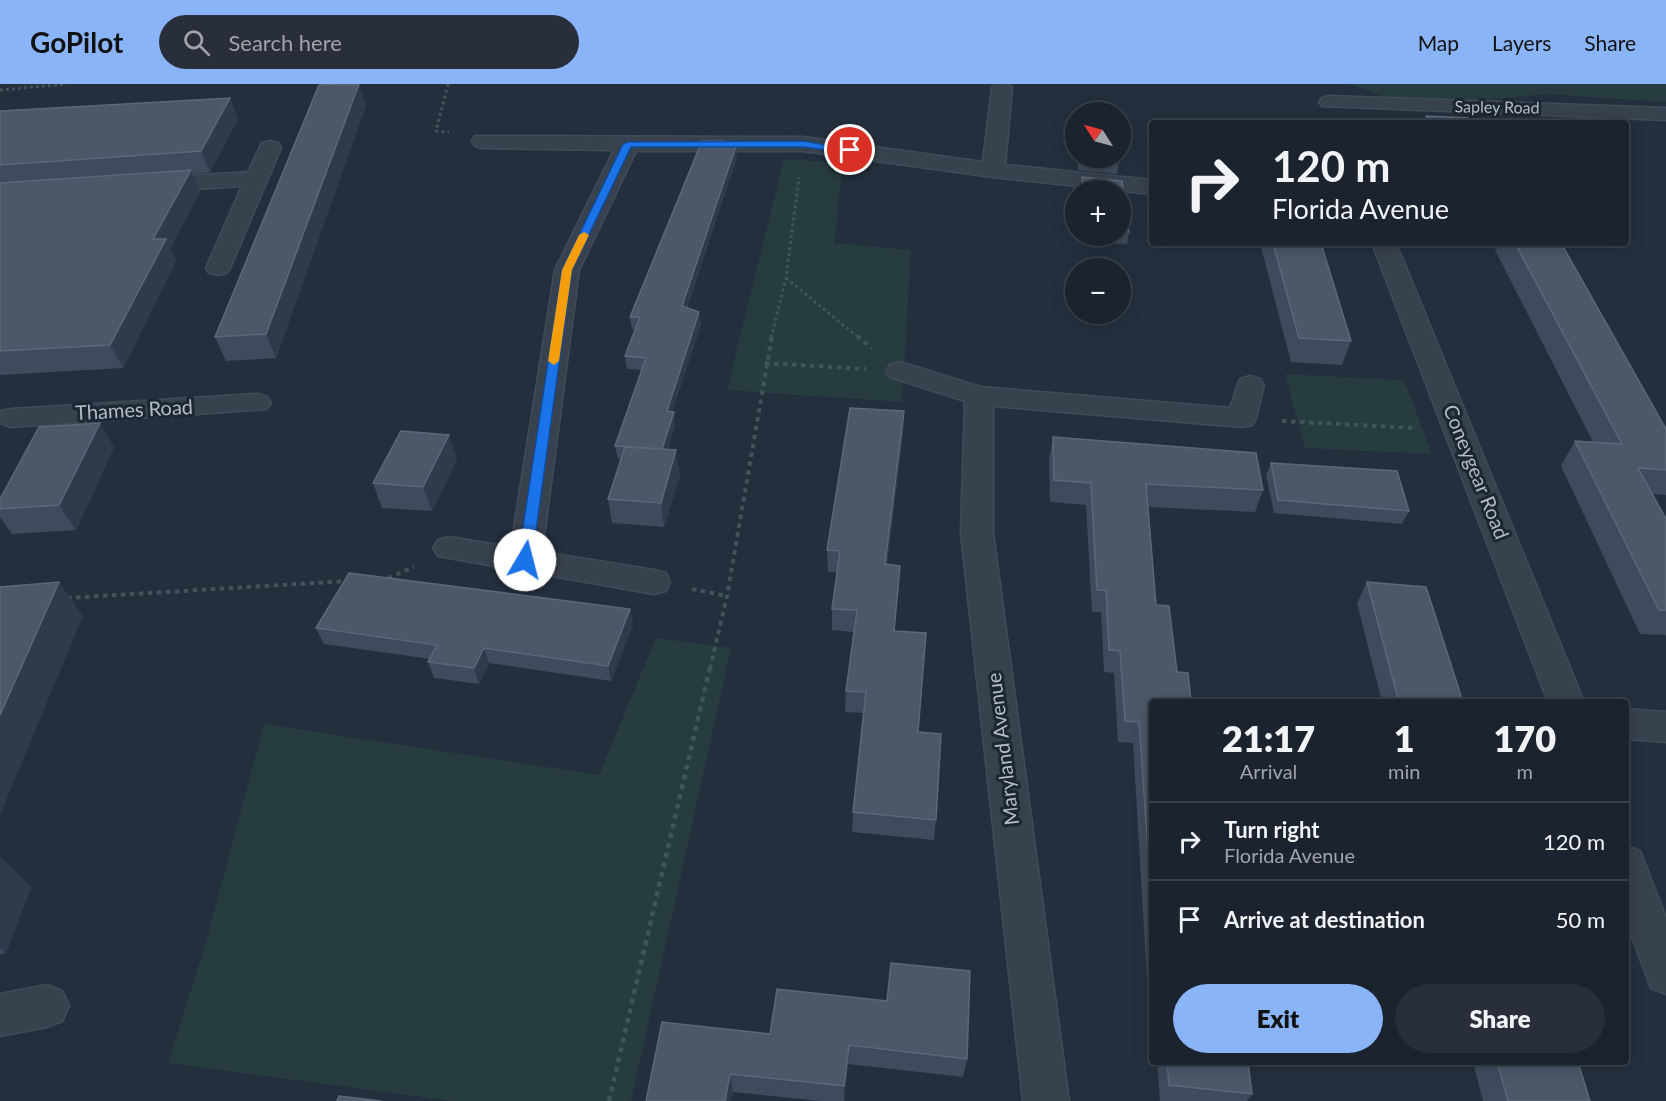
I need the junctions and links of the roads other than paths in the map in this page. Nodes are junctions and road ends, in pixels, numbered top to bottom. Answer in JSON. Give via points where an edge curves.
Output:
{"nodes":[{"id":1,"x":1002,"y":88,"type":"dead end"},
{"id":2,"x":1325,"y":93,"type":"edge"},
{"id":3,"x":1666,"y":114,"type":"edge"},
{"id":4,"x":1336,"y":120,"type":"edge"},
{"id":5,"x":483,"y":141,"type":"dead end"},
{"id":6,"x":628,"y":144,"type":"junction"},
{"id":7,"x":270,"y":148,"type":"dead end"},
{"id":8,"x":993,"y":170,"type":"junction"},
{"id":9,"x":258,"y":178,"type":"junction"},
{"id":10,"x":129,"y":187,"type":"edge"},
{"id":11,"x":1149,"y":187,"type":"edge"},
{"id":12,"x":1385,"y":246,"type":"edge"},
{"id":13,"x":218,"y":268,"type":"dead end"},
{"id":14,"x":900,"y":371,"type":"road end"},
{"id":15,"x":1250,"y":385,"type":"dead end"},
{"id":16,"x":979,"y":396,"type":"junction"},
{"id":17,"x":257,"y":403,"type":"dead end"},
{"id":18,"x":4,"y":419,"type":"edge"},
{"id":19,"x":449,"y":548,"type":"road end"},
{"id":20,"x":525,"y":560,"type":"junction"},
{"id":21,"x":654,"y":582,"type":"dead end"},
{"id":22,"x":1565,"y":699,"type":"edge"},
{"id":23,"x":1629,"y":724,"type":"edge"},
{"id":24,"x":1666,"y":727,"type":"edge"},
{"id":25,"x":1629,"y":872,"type":"edge"},
{"id":26,"x":1666,"y":974,"type":"edge"},
{"id":27,"x":46,"y":1006,"type":"dead end"},
{"id":28,"x":0,"y":1015,"type":"edge"},
{"id":29,"x":1046,"y":1101,"type":"edge"}],
"edges":[{"from":1,"to":8,"type":"street"},
{"from":2,"to":3,"type":"street","name":"Sapley Road","via":[[1485,109],[1560,108]]},
{"from":2,"to":4,"type":"street"},
{"from":5,"to":6,"type":"street"},
{"from":6,"to":8,"type":"street","via":[[803,144]]},
{"from":6,"to":20,"type":"street","via":[[567,270]]},
{"from":7,"to":9,"type":"street"},
{"from":8,"to":11,"type":"street"},
{"from":9,"to":10,"type":"street"},
{"from":9,"to":13,"type":"street"},
{"from":12,"to":22,"type":"street","name":"Coneygear Road"},
{"from":14,"to":16,"type":"street"},
{"from":15,"to":16,"type":"street","via":[[1242,418]]},
{"from":16,"to":29,"type":"street","name":"Maryland Avenue","via":[[977,533]]},
{"from":17,"to":18,"type":"street","name":"Thames Road"},
{"from":19,"to":20,"type":"street"},
{"from":20,"to":21,"type":"street"},
{"from":23,"to":24,"type":"street"},
{"from":25,"to":26,"type":"street"},
{"from":27,"to":28,"type":"street"}]}
